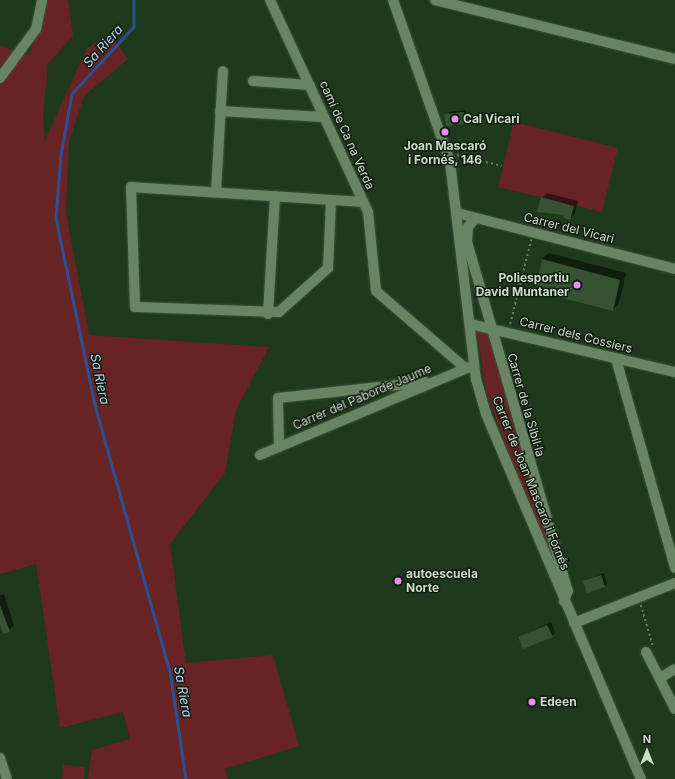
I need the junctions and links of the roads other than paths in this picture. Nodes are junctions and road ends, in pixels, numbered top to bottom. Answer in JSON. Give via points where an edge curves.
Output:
{"nodes":[{"id":1,"x":42,"y":0,"type":"edge"},
{"id":2,"x":270,"y":0,"type":"edge"},
{"id":3,"x":393,"y":0,"type":"edge"},
{"id":4,"x":435,"y":0,"type":"edge"},
{"id":5,"x":675,"y":59,"type":"edge"},
{"id":6,"x":223,"y":71,"type":"dead end"},
{"id":7,"x":0,"y":78,"type":"edge"},
{"id":8,"x":253,"y":81,"type":"dead end"},
{"id":9,"x":310,"y":86,"type":"junction"},
{"id":10,"x":220,"y":111,"type":"junction"},
{"id":11,"x":323,"y":117,"type":"junction"},
{"id":12,"x":216,"y":192,"type":"junction"},
{"id":13,"x":275,"y":196,"type":"junction"},
{"id":14,"x":331,"y":200,"type":"junction"},
{"id":15,"x":363,"y":202,"type":"junction"},
{"id":16,"x":457,"y":213,"type":"junction"},
{"id":17,"x":476,"y":218,"type":"junction"},
{"id":18,"x":675,"y":269,"type":"edge"},
{"id":19,"x":268,"y":314,"type":"junction"},
{"id":20,"x":470,"y":324,"type":"junction"},
{"id":21,"x":490,"y":328,"type":"junction"},
{"id":22,"x":616,"y":359,"type":"junction"},
{"id":23,"x":464,"y":367,"type":"junction"},
{"id":24,"x":475,"y":368,"type":"junction"},
{"id":25,"x":675,"y":372,"type":"edge"},
{"id":26,"x":433,"y":381,"type":"junction"},
{"id":27,"x":279,"y":447,"type":"junction"},
{"id":28,"x":260,"y":455,"type":"dead end"},
{"id":29,"x":675,"y":568,"type":"edge"},
{"id":30,"x":675,"y":583,"type":"edge"},
{"id":31,"x":564,"y":601,"type":"junction"},
{"id":32,"x":574,"y":623,"type":"junction"},
{"id":33,"x":646,"y":652,"type":"road end"},
{"id":34,"x":675,"y":669,"type":"edge"},
{"id":35,"x":660,"y":678,"type":"junction"},
{"id":36,"x":675,"y":709,"type":"edge"},
{"id":37,"x":0,"y":758,"type":"edge"},
{"id":38,"x":7,"y":779,"type":"edge"},
{"id":39,"x":641,"y":779,"type":"edge"}],
"edges":[{"from":1,"to":7,"type":"street","via":[[36,29]]},
{"from":2,"to":9,"type":"street","name":"camí de Ca na Verda"},
{"from":3,"to":16,"type":"street","name":"Carrer de Joan Mascaró i Fornés","via":[[447,152]]},
{"from":4,"to":5,"type":"street"},
{"from":6,"to":10,"type":"street"},
{"from":8,"to":9,"type":"street"},
{"from":9,"to":11,"type":"street","name":"camí de Ca na Verda"},
{"from":10,"to":11,"type":"street"},
{"from":10,"to":12,"type":"street"},
{"from":11,"to":15,"type":"street","name":"camí de Ca na Verda"},
{"from":12,"to":13,"type":"street"},
{"from":12,"to":19,"type":"street","via":[[131,187],[135,307]]},
{"from":13,"to":14,"type":"street"},
{"from":13,"to":19,"type":"street"},
{"from":14,"to":15,"type":"street"},
{"from":14,"to":19,"type":"street","via":[[328,268],[279,312]]},
{"from":15,"to":23,"type":"street","name":"camí de Ca na Verda","via":[[368,212],[376,291]]},
{"from":16,"to":17,"type":"street","name":"Carrer del Vicari"},
{"from":16,"to":20,"type":"street","name":"Carrer de Joan Mascaró i Fornés"},
{"from":17,"to":18,"type":"street","name":"Carrer del Vicari"},
{"from":17,"to":21,"type":"street","name":"Carrer de la Sibil·la","via":[[468,227],[467,242]]},
{"from":20,"to":21,"type":"street","name":"Carrer dels Cossiers"},
{"from":20,"to":24,"type":"street","name":"Carrer de Joan Mascaró i Fornés"},
{"from":21,"to":22,"type":"street","name":"Carrer dels Cossiers"},
{"from":21,"to":31,"type":"street","name":"Carrer de la Sibil·la","via":[[568,591]]},
{"from":22,"to":25,"type":"street","name":"Carrer dels Cossiers"},
{"from":22,"to":29,"type":"street"},
{"from":23,"to":24,"type":"street","name":"Carrer del Paborde Jaume"},
{"from":23,"to":26,"type":"street","name":"Carrer del Paborde Jaume"},
{"from":24,"to":31,"type":"street","name":"Carrer de Joan Mascaró i Fornés","via":[[486,414]]},
{"from":26,"to":27,"type":"street","name":"Carrer del Paborde Jaume"},
{"from":26,"to":27,"type":"street","via":[[278,398]]},
{"from":27,"to":28,"type":"street","name":"Carrer del Paborde Jaume"},
{"from":30,"to":32,"type":"street"},
{"from":31,"to":32,"type":"street","name":"Carrer de Joan Mascaró i Fornés"},
{"from":32,"to":39,"type":"street","name":"Carrer de Joan Mascaró i Fornés"},
{"from":33,"to":35,"type":"street"},
{"from":34,"to":35,"type":"street"},
{"from":35,"to":36,"type":"street"},
{"from":37,"to":38,"type":"street"}]}
